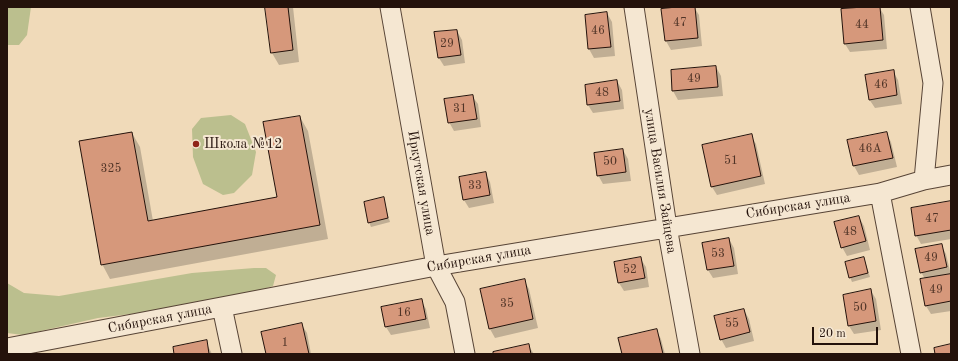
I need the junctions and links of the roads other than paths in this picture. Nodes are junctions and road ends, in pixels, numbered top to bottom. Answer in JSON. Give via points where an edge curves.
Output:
{"nodes":[{"id":1,"x":390,"y":7,"type":"edge"},
{"id":2,"x":634,"y":7,"type":"edge"},
{"id":3,"x":920,"y":7,"type":"edge"},
{"id":4,"x":951,"y":175,"type":"edge"},
{"id":5,"x":924,"y":180,"type":"junction"},
{"id":6,"x":880,"y":193,"type":"junction"},
{"id":7,"x":667,"y":227,"type":"junction"},
{"id":8,"x":436,"y":266,"type":"junction"},
{"id":9,"x":222,"y":307,"type":"junction"},
{"id":10,"x":7,"y":348,"type":"edge"},
{"id":11,"x":232,"y":354,"type":"edge"},
{"id":12,"x":465,"y":354,"type":"edge"},
{"id":13,"x":690,"y":354,"type":"edge"},
{"id":14,"x":911,"y":354,"type":"edge"}],
"edges":[{"from":1,"to":8,"type":"street","name":"Иркутская улица"},
{"from":2,"to":7,"type":"street","name":"улица Василия Зайцева"},
{"from":3,"to":5,"type":"street","via":[[933,83]]},
{"from":4,"to":5,"type":"street","name":"Сибирская улица"},
{"from":5,"to":6,"type":"street","name":"Сибирская улица"},
{"from":6,"to":7,"type":"street","name":"Сибирская улица"},
{"from":6,"to":14,"type":"street"},
{"from":7,"to":8,"type":"street","name":"Сибирская улица"},
{"from":7,"to":13,"type":"street","name":"улица Василия Зайцева"},
{"from":8,"to":9,"type":"street","name":"Сибирская улица"},
{"from":8,"to":12,"type":"street","name":"Иркутская улица","via":[[455,302]]},
{"from":9,"to":10,"type":"street","name":"Сибирская улица"},
{"from":9,"to":11,"type":"street"}]}
